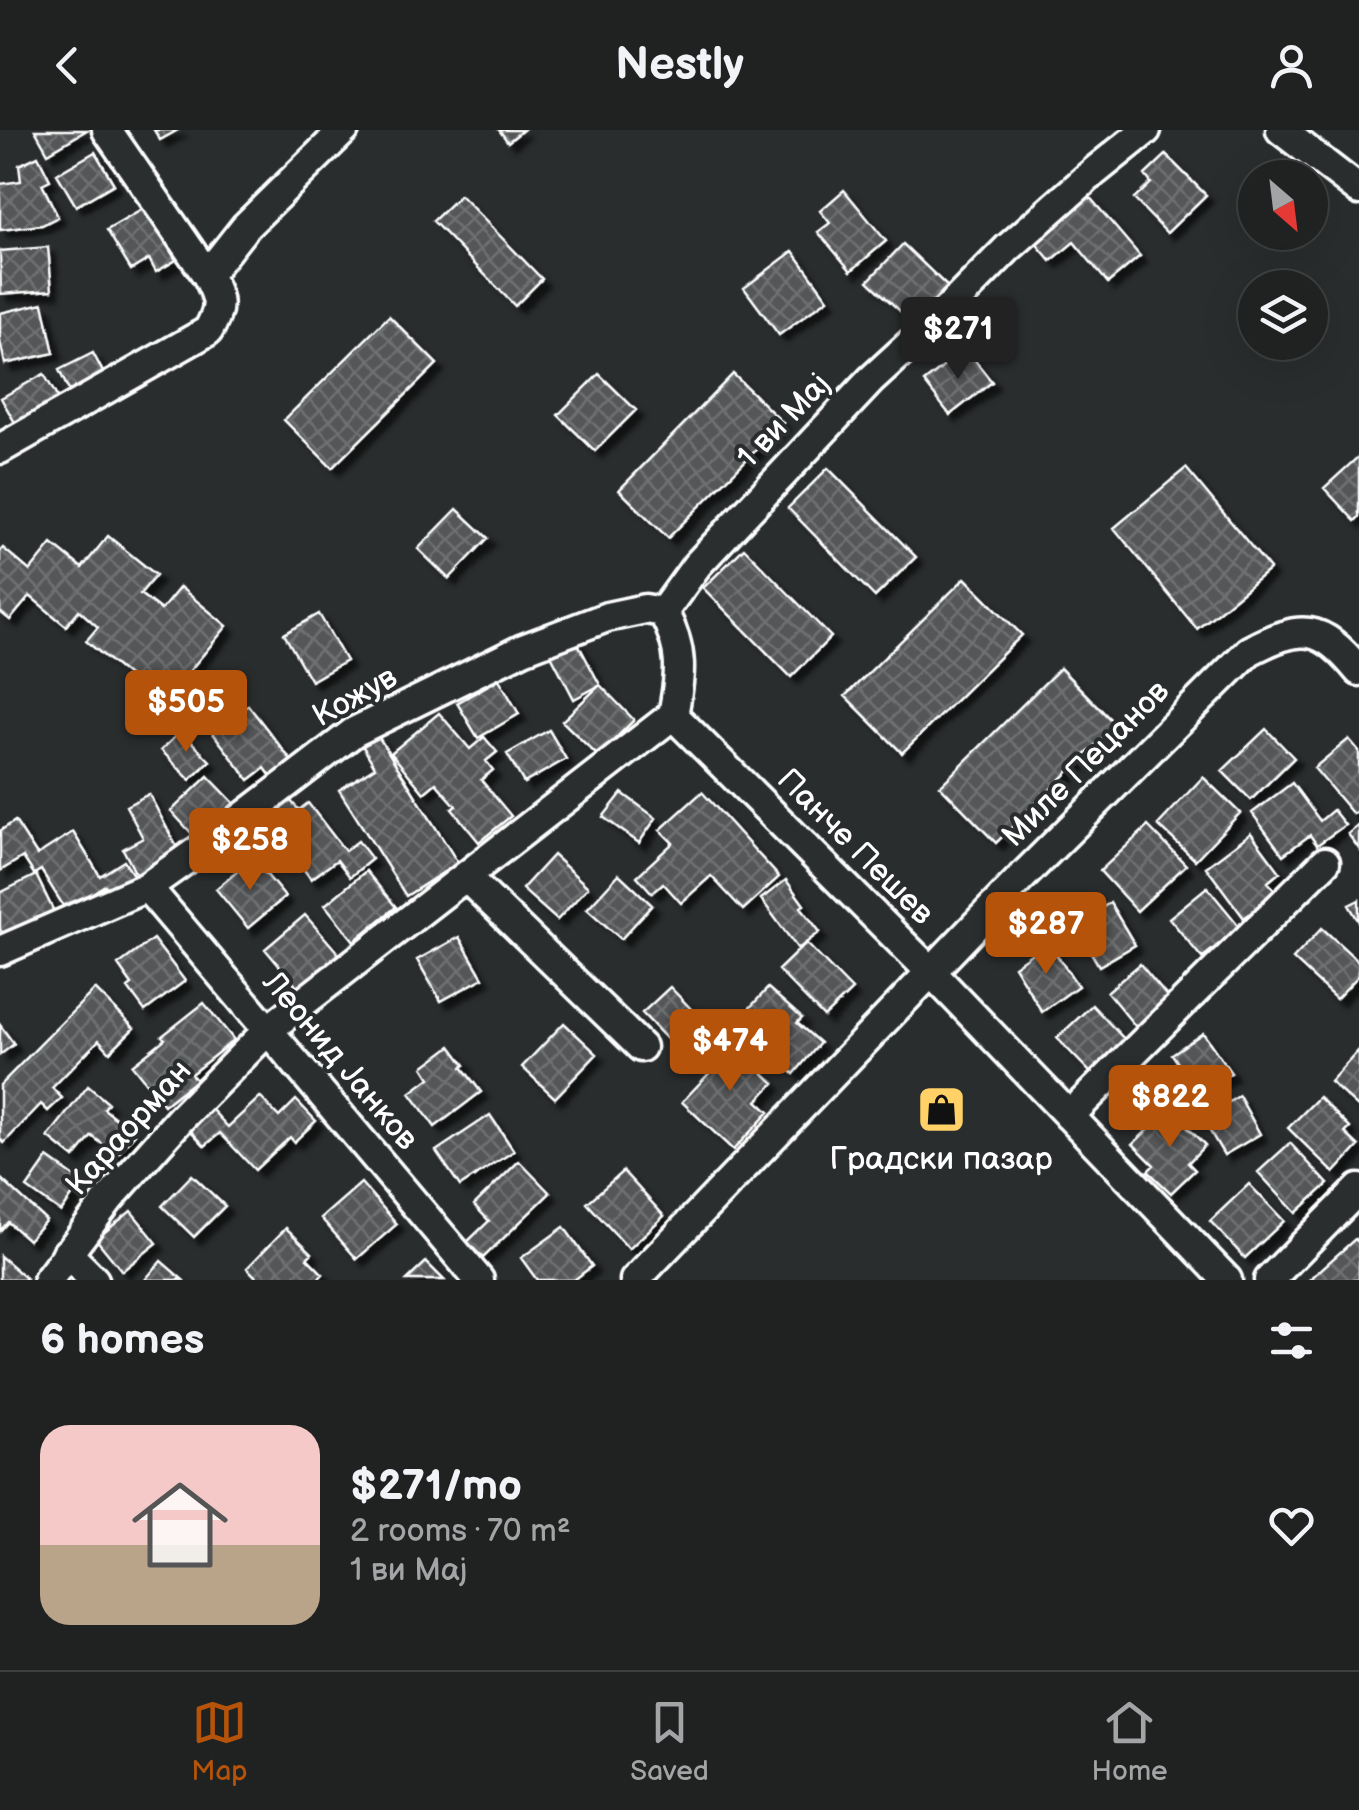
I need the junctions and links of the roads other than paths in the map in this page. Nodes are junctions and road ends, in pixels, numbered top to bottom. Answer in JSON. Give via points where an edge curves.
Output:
{"nodes":[{"id":1,"x":106,"y":130,"type":"edge"},
{"id":2,"x":344,"y":130,"type":"edge"},
{"id":3,"x":1146,"y":130,"type":"edge"},
{"id":4,"x":1281,"y":130,"type":"edge"},
{"id":5,"x":1359,"y":190,"type":"edge"},
{"id":6,"x":212,"y":284,"type":"junction"},
{"id":7,"x":0,"y":449,"type":"edge"},
{"id":8,"x":663,"y":612,"type":"junction"},
{"id":9,"x":1357,"y":665,"type":"edge"},
{"id":10,"x":673,"y":715,"type":"junction"},
{"id":11,"x":1325,"y":862,"type":"dead end"},
{"id":12,"x":466,"y":877,"type":"junction"},
{"id":13,"x":147,"y":887,"type":"junction"},
{"id":14,"x":0,"y":951,"type":"edge"},
{"id":15,"x":931,"y":972,"type":"junction"},
{"id":16,"x":268,"y":1029,"type":"junction"},
{"id":17,"x":641,"y":1046,"type":"dead end"},
{"id":18,"x":1069,"y":1116,"type":"junction"},
{"id":19,"x":1359,"y":1189,"type":"edge"},
{"id":20,"x":67,"y":1253,"type":"junction"},
{"id":21,"x":48,"y":1280,"type":"edge"},
{"id":22,"x":94,"y":1280,"type":"edge"},
{"id":23,"x":479,"y":1280,"type":"edge"},
{"id":24,"x":634,"y":1280,"type":"edge"},
{"id":25,"x":1227,"y":1280,"type":"edge"},
{"id":26,"x":1269,"y":1280,"type":"edge"}],
"edges":[{"from":1,"to":6,"type":"street"},
{"from":2,"to":6,"type":"street","via":[[245,228]]},
{"from":3,"to":8,"type":"street","name":"1 ви Мај","via":[[1008,248],[871,380],[697,565]]},
{"from":4,"to":5,"type":"street"},
{"from":6,"to":7,"type":"street","via":[[219,311],[208,330]]},
{"from":8,"to":10,"type":"street","via":[[680,662]]},
{"from":8,"to":13,"type":"street","name":"Кожув","via":[[608,618],[523,650],[354,732]]},
{"from":9,"to":15,"type":"street","name":"Миле Пецанов","via":[[1324,638],[1303,631],[1249,651]]},
{"from":10,"to":12,"type":"street","name":"Караорман"},
{"from":10,"to":15,"type":"street","name":"Панче Пешев"},
{"from":11,"to":18,"type":"street"},
{"from":12,"to":16,"type":"street","name":"Караорман"},
{"from":12,"to":17,"type":"street"},
{"from":13,"to":14,"type":"street","name":"Кожув"},
{"from":13,"to":16,"type":"street","name":"Леонид Јанков"},
{"from":15,"to":18,"type":"street","name":"Панче Пешев"},
{"from":15,"to":24,"type":"street","name":"Миле Пецанов"},
{"from":16,"to":20,"type":"street","name":"Караорман","via":[[181,1118]]},
{"from":16,"to":23,"type":"street","name":"Леонид Јанков"},
{"from":18,"to":25,"type":"street","name":"Панче Пешев"},
{"from":19,"to":26,"type":"street"},
{"from":20,"to":21,"type":"street","name":"Караорман"},
{"from":20,"to":22,"type":"street"}]}
